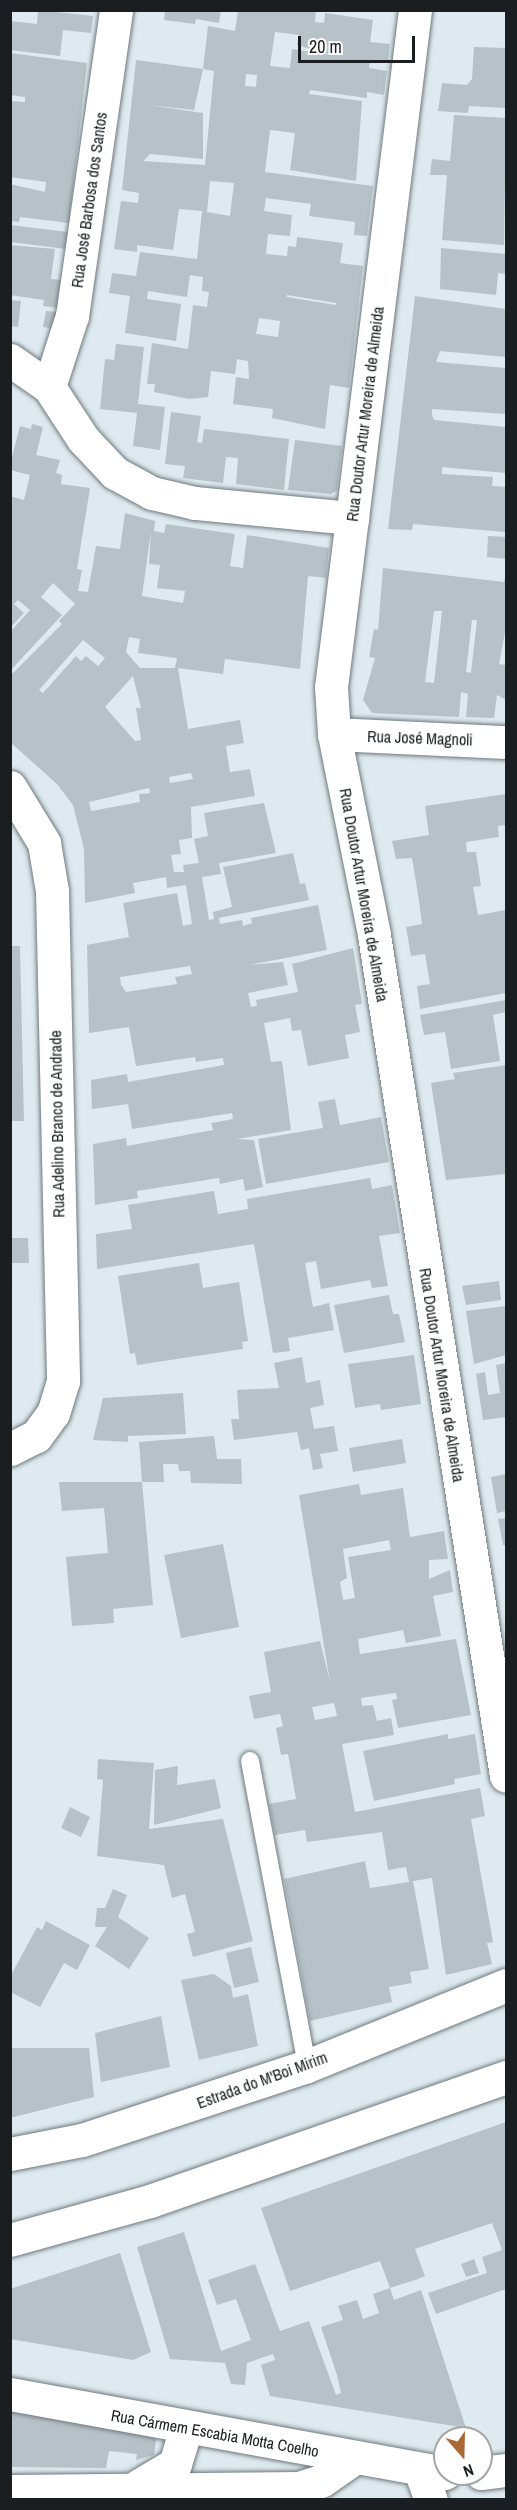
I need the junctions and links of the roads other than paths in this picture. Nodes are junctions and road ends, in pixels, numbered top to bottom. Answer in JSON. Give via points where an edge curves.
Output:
{"nodes":[{"id":1,"x":116,"y":10,"type":"edge"},
{"id":2,"x":415,"y":10,"type":"edge"},
{"id":3,"x":10,"y":360,"type":"edge"},
{"id":4,"x":49,"y":387,"type":"junction"},
{"id":5,"x":352,"y":518,"type":"junction"},
{"id":6,"x":334,"y":734,"type":"junction"},
{"id":7,"x":507,"y":742,"type":"edge"},
{"id":8,"x":10,"y":787,"type":"edge"},
{"id":9,"x":10,"y":1449,"type":"edge"},
{"id":10,"x":250,"y":1761,"type":"dead end"},
{"id":11,"x":507,"y":1776,"type":"edge"},
{"id":12,"x":507,"y":1985,"type":"edge"},
{"id":13,"x":307,"y":2066,"type":"junction"},
{"id":14,"x":507,"y":2077,"type":"edge"},
{"id":15,"x":10,"y":2154,"type":"edge"},
{"id":16,"x":15,"y":2238,"type":"edge"},
{"id":17,"x":10,"y":2394,"type":"edge"},
{"id":18,"x":186,"y":2428,"type":"junction"},
{"id":19,"x":354,"y":2458,"type":"junction"},
{"id":20,"x":432,"y":2481,"type":"edge"},
{"id":21,"x":135,"y":2487,"type":"junction"},
{"id":22,"x":10,"y":2491,"type":"edge"}],
"edges":[{"from":1,"to":4,"type":"street","name":"Rua José Barbosa dos Santos","via":[[72,316]]},
{"from":2,"to":5,"type":"street","name":"Rua Doutor Artur Moreira de Almeida"},
{"from":3,"to":4,"type":"street"},
{"from":4,"to":5,"type":"street","via":[[83,439],[115,473],[152,493],[195,503]]},
{"from":5,"to":6,"type":"street","name":"Rua Doutor Artur Moreira de Almeida","via":[[331,687]]},
{"from":6,"to":7,"type":"street","name":"Rua José Magnoli"},
{"from":6,"to":11,"type":"street","name":"Rua Doutor Artur Moreira de Almeida","via":[[375,946]]},
{"from":8,"to":9,"type":"street","name":"Rua Adelino Branco de Andrade","via":[[44,843],[52,891],[63,1381],[53,1413],[36,1436]]},
{"from":10,"to":13,"type":"lane"},
{"from":12,"to":13,"type":"street","name":"Estrada do M'Boi Mirim"},
{"from":13,"to":15,"type":"street","name":"Estrada do M'Boi Mirim","via":[[82,2140]]},
{"from":14,"to":16,"type":"street","via":[[161,2197]]},
{"from":17,"to":18,"type":"street","name":"Rua Cármem Escabia Motta Coelho"},
{"from":18,"to":19,"type":"street","name":"Rua Cármem Escabia Motta Coelho"},
{"from":18,"to":21,"type":"street","via":[[175,2464]]},
{"from":19,"to":20,"type":"street","name":"Rua Cármem Escabia Motta Coelho"},
{"from":19,"to":21,"type":"street","via":[[321,2481],[299,2488]]},
{"from":21,"to":22,"type":"street"}]}
